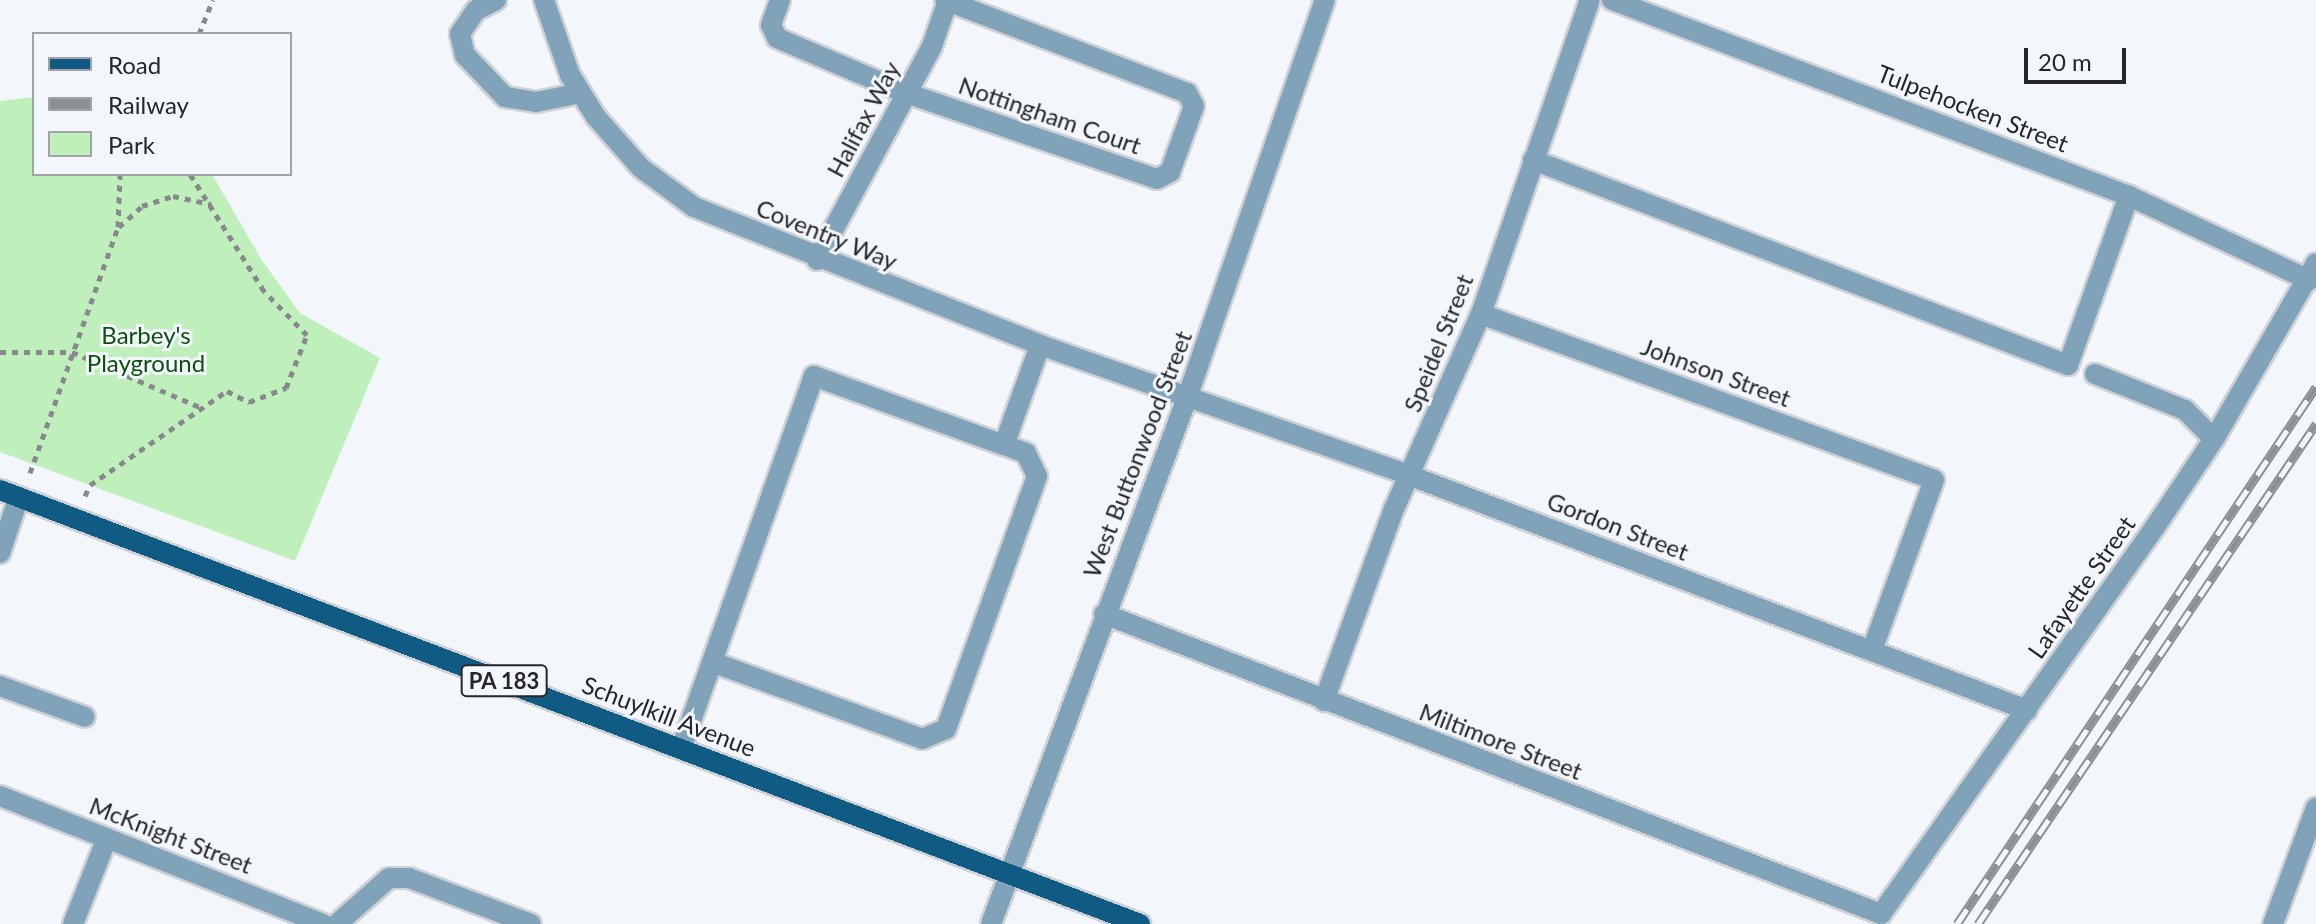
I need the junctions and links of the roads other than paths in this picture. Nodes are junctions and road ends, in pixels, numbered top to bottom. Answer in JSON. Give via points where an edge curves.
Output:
{"nodes":[{"id":1,"x":496,"y":0,"type":"edge"},
{"id":2,"x":544,"y":0,"type":"edge"},
{"id":3,"x":780,"y":0,"type":"edge"},
{"id":4,"x":947,"y":0,"type":"edge"},
{"id":5,"x":1325,"y":0,"type":"edge"},
{"id":6,"x":1590,"y":0,"type":"edge"},
{"id":7,"x":1612,"y":0,"type":"edge"},
{"id":8,"x":581,"y":93,"type":"junction"},
{"id":9,"x":906,"y":93,"type":"junction"},
{"id":10,"x":1533,"y":160,"type":"junction"},
{"id":11,"x":2129,"y":196,"type":"junction"},
{"id":12,"x":817,"y":260,"type":"junction"},
{"id":13,"x":2313,"y":271,"type":"edge"},
{"id":14,"x":1481,"y":314,"type":"junction"},
{"id":15,"x":1040,"y":345,"type":"junction"},
{"id":16,"x":2095,"y":374,"type":"dead end"},
{"id":17,"x":1187,"y":398,"type":"junction"},
{"id":18,"x":2214,"y":439,"type":"junction"},
{"id":19,"x":1004,"y":445,"type":"junction"},
{"id":20,"x":1411,"y":476,"type":"junction"},
{"id":21,"x":10,"y":494,"type":"edge"},
{"id":22,"x":0,"y":553,"type":"edge"},
{"id":23,"x":1104,"y":614,"type":"junction"},
{"id":24,"x":1872,"y":650,"type":"junction"},
{"id":25,"x":712,"y":662,"type":"junction"},
{"id":26,"x":0,"y":686,"type":"edge"},
{"id":27,"x":1324,"y":701,"type":"junction"},
{"id":28,"x":2027,"y":710,"type":"junction"},
{"id":29,"x":85,"y":717,"type":"dead end"},
{"id":30,"x":681,"y":749,"type":"junction"},
{"id":31,"x":0,"y":796,"type":"edge"},
{"id":32,"x":2315,"y":815,"type":"edge"},
{"id":33,"x":107,"y":838,"type":"junction"},
{"id":34,"x":1008,"y":873,"type":"junction"},
{"id":35,"x":1881,"y":914,"type":"joint"},
{"id":36,"x":73,"y":924,"type":"edge"},
{"id":37,"x":323,"y":924,"type":"edge"},
{"id":38,"x":337,"y":924,"type":"edge"},
{"id":39,"x":531,"y":924,"type":"edge"},
{"id":40,"x":991,"y":924,"type":"edge"},
{"id":41,"x":1140,"y":924,"type":"edge"},
{"id":42,"x":2273,"y":924,"type":"edge"}],
"edges":[{"from":1,"to":8,"type":"street","via":[[476,10],[460,34],[465,55],[505,97],[536,102]]},
{"from":2,"to":8,"type":"street","name":"Coventry Way"},
{"from":3,"to":9,"type":"street","name":"Nottingham Court","via":[[771,25],[777,38]]},
{"from":4,"to":9,"type":"street","name":"Halifax Way","via":[[932,46]]},
{"from":4,"to":9,"type":"street","name":"Nottingham Court","via":[[1187,93],[1194,106],[1170,172],[1157,179]]},
{"from":5,"to":17,"type":"street","name":"West Buttonwood Street"},
{"from":6,"to":10,"type":"street","name":"Speidel Street"},
{"from":7,"to":11,"type":"street","name":"Tulpehocken Street"},
{"from":8,"to":12,"type":"street","name":"Coventry Way","via":[[630,157],[694,207]]},
{"from":9,"to":12,"type":"street","name":"Halifax Way"},
{"from":10,"to":11,"type":"street","via":[[2068,365]]},
{"from":10,"to":14,"type":"street","name":"Speidel Street"},
{"from":11,"to":13,"type":"street","name":"Tulpehocken Street"},
{"from":12,"to":15,"type":"street","name":"Coventry Way"},
{"from":13,"to":18,"type":"street","name":"Lafayette Street"},
{"from":14,"to":20,"type":"street","name":"Speidel Street"},
{"from":14,"to":24,"type":"street","name":"Johnson Street","via":[[1934,480]]},
{"from":15,"to":17,"type":"street","name":"Coventry Way"},
{"from":15,"to":19,"type":"street"},
{"from":16,"to":18,"type":"street","via":[[2185,410]]},
{"from":17,"to":20,"type":"street","name":"Gordon Street"},
{"from":17,"to":23,"type":"street","name":"West Buttonwood Street"},
{"from":18,"to":28,"type":"street","name":"Lafayette Street"},
{"from":19,"to":25,"type":"street","via":[[814,376]]},
{"from":19,"to":25,"type":"street","via":[[1026,453],[1037,476],[946,729],[922,739]]},
{"from":20,"to":24,"type":"street","name":"Gordon Street"},
{"from":20,"to":27,"type":"street","name":"Speidel Street"},
{"from":21,"to":22,"type":"street"},
{"from":21,"to":30,"type":"main road","name":"Schuylkill Avenue","number":"PA 183"},
{"from":23,"to":27,"type":"street","name":"Miltimore Street"},
{"from":23,"to":34,"type":"street","name":"West Buttonwood Street"},
{"from":24,"to":28,"type":"street","name":"Gordon Street"},
{"from":25,"to":30,"type":"street"},
{"from":26,"to":29,"type":"street"},
{"from":27,"to":35,"type":"street","name":"Miltimore Street"},
{"from":28,"to":35,"type":"street","name":"Lafayette Street"},
{"from":30,"to":34,"type":"main road","name":"Schuylkill Avenue","number":"PA 183"},
{"from":31,"to":33,"type":"street","name":"McKnight Street"},
{"from":32,"to":42,"type":"street"},
{"from":33,"to":36,"type":"street"},
{"from":33,"to":37,"type":"street","name":"McKnight Street"},
{"from":34,"to":40,"type":"street","name":"West Buttonwood Street"},
{"from":34,"to":41,"type":"main road","name":"Schuylkill Avenue","number":"PA 183"},
{"from":38,"to":39,"type":"street","via":[[389,878],[409,878]]}]}
